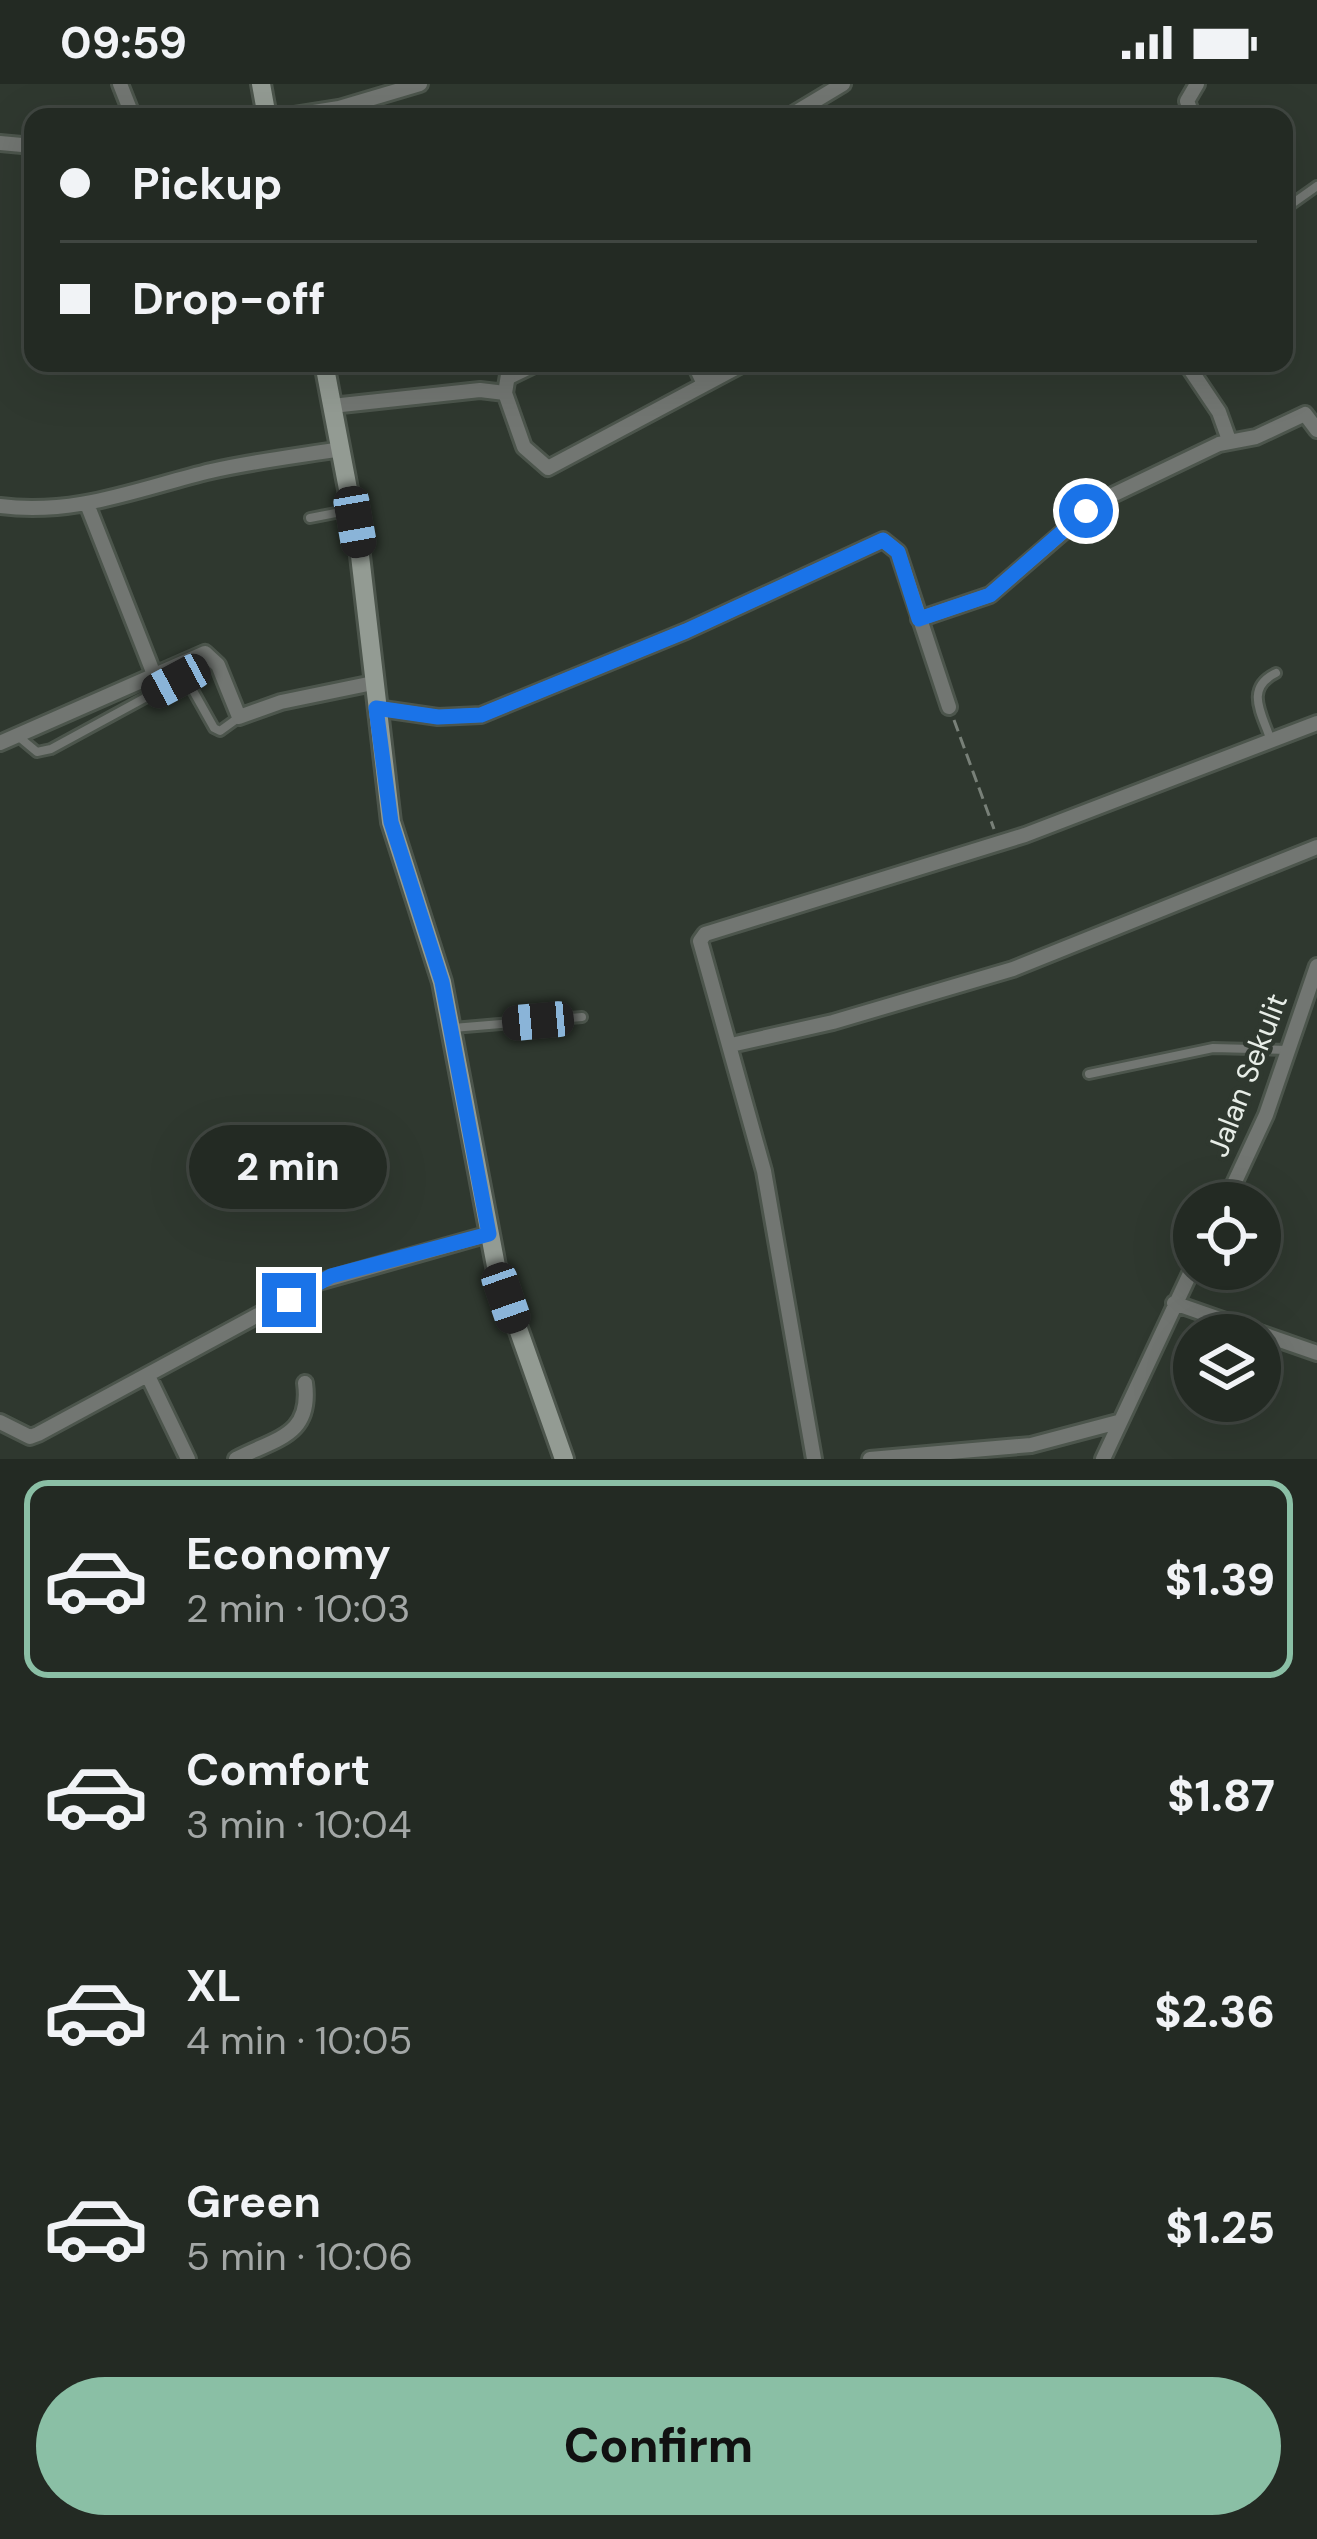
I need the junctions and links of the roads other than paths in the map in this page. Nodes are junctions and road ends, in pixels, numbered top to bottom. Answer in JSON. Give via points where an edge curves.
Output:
{"nodes":[{"id":1,"x":420,"y":84,"type":"edge"},
{"id":2,"x":842,"y":84,"type":"edge"},
{"id":3,"x":339,"y":108,"type":"edge"},
{"id":4,"x":803,"y":108,"type":"edge"},
{"id":5,"x":326,"y":372,"type":"edge"},
{"id":6,"x":509,"y":372,"type":"edge"},
{"id":7,"x":531,"y":372,"type":"edge"},
{"id":8,"x":698,"y":372,"type":"edge"},
{"id":9,"x":728,"y":372,"type":"edge"},
{"id":10,"x":1191,"y":372,"type":"edge"},
{"id":11,"x":704,"y":384,"type":"junction"},
{"id":12,"x":507,"y":387,"type":"junction"},
{"id":13,"x":332,"y":406,"type":"junction"},
{"id":14,"x":1311,"y":410,"type":"edge"},
{"id":15,"x":1317,"y":430,"type":"edge"},
{"id":16,"x":1229,"y":440,"type":"junction"},
{"id":17,"x":341,"y":449,"type":"junction"},
{"id":18,"x":87,"y":504,"type":"junction"},
{"id":19,"x":0,"y":506,"type":"edge"},
{"id":20,"x":352,"y":509,"type":"junction"},
{"id":21,"x":310,"y":518,"type":"dead end"},
{"id":22,"x":919,"y":619,"type":"junction"},
{"id":23,"x":152,"y":672,"type":"junction"},
{"id":24,"x":1276,"y":673,"type":"dead end"},
{"id":25,"x":374,"y":683,"type":"junction"},
{"id":26,"x":950,"y":707,"type":"road end"},
{"id":27,"x":376,"y":708,"type":"junction"},
{"id":28,"x":239,"y":717,"type":"junction"},
{"id":29,"x":1317,"y":723,"type":"edge"},
{"id":30,"x":18,"y":736,"type":"junction"},
{"id":31,"x":1270,"y":738,"type":"junction"},
{"id":32,"x":0,"y":743,"type":"edge"},
{"id":33,"x":1317,"y":848,"type":"edge"},
{"id":34,"x":1317,"y":966,"type":"edge"},
{"id":35,"x":1313,"y":987,"type":"edge"},
{"id":36,"x":581,"y":1017,"type":"dead end"},
{"id":37,"x":452,"y":1028,"type":"junction"},
{"id":38,"x":731,"y":1045,"type":"junction"},
{"id":39,"x":1288,"y":1050,"type":"junction"},
{"id":40,"x":1089,"y":1074,"type":"dead end"},
{"id":41,"x":1235,"y":1182,"type":"edge"},
{"id":42,"x":489,"y":1234,"type":"junction"},
{"id":43,"x":1181,"y":1290,"type":"edge"},
{"id":44,"x":1174,"y":1303,"type":"junction"},
{"id":45,"x":1317,"y":1353,"type":"edge"},
{"id":46,"x":149,"y":1378,"type":"junction"},
{"id":47,"x":305,"y":1383,"type":"dead end"},
{"id":48,"x":0,"y":1422,"type":"edge"},
{"id":49,"x":1118,"y":1422,"type":"junction"},
{"id":50,"x":188,"y":1459,"type":"edge"},
{"id":51,"x":236,"y":1459,"type":"edge"},
{"id":52,"x":564,"y":1459,"type":"edge"},
{"id":53,"x":814,"y":1459,"type":"edge"},
{"id":54,"x":870,"y":1459,"type":"edge"},
{"id":55,"x":1103,"y":1459,"type":"edge"}],
"edges":[{"from":1,"to":3,"type":"street"},
{"from":2,"to":4,"type":"street"},
{"from":5,"to":13,"type":"street"},
{"from":6,"to":12,"type":"street"},
{"from":7,"to":12,"type":"lane"},
{"from":8,"to":11,"type":"street"},
{"from":9,"to":11,"type":"street"},
{"from":10,"to":16,"type":"street"},
{"from":11,"to":12,"type":"street","via":[[548,468],[524,447]]},
{"from":12,"to":13,"type":"street"},
{"from":13,"to":17,"type":"street"},
{"from":14,"to":15,"type":"street"},
{"from":14,"to":16,"type":"street","via":[[1256,437]]},
{"from":16,"to":22,"type":"street","via":[[1098,502],[990,595]]},
{"from":17,"to":18,"type":"street"},
{"from":17,"to":20,"type":"street"},
{"from":18,"to":19,"type":"street"},
{"from":18,"to":23,"type":"street"},
{"from":20,"to":21,"type":"lane"},
{"from":20,"to":25,"type":"street"},
{"from":22,"to":26,"type":"street"},
{"from":22,"to":27,"type":"street","via":[[898,552],[883,540],[481,715]]},
{"from":23,"to":28,"type":"street","via":[[210,654]]},
{"from":23,"to":30,"type":"street"},
{"from":24,"to":31,"type":"lane","via":[[1256,698]]},
{"from":25,"to":27,"type":"street"},
{"from":25,"to":28,"type":"street"},
{"from":27,"to":37,"type":"street","via":[[391,822]]},
{"from":28,"to":30,"type":"lane","via":[[220,731],[191,686],[176,681],[51,749],[37,752]]},
{"from":29,"to":31,"type":"street"},
{"from":30,"to":32,"type":"street"},
{"from":31,"to":38,"type":"street","via":[[1145,792],[705,934],[700,941]]},
{"from":33,"to":38,"type":"street","via":[[1013,969]]},
{"from":34,"to":35,"type":"street","name":"Jalan Sekulit"},
{"from":35,"to":39,"type":"street","name":"Jalan Sekulit"},
{"from":36,"to":37,"type":"lane"},
{"from":37,"to":42,"type":"street"},
{"from":38,"to":53,"type":"street","via":[[764,1172]]},
{"from":39,"to":40,"type":"lane","via":[[1213,1048]]},
{"from":39,"to":41,"type":"street","name":"Jalan Sekulit"},
{"from":42,"to":46,"type":"street","via":[[319,1282]]},
{"from":42,"to":52,"type":"street"},
{"from":43,"to":44,"type":"street"},
{"from":44,"to":45,"type":"street"},
{"from":44,"to":49,"type":"street"},
{"from":46,"to":48,"type":"street","via":[[30,1437]]},
{"from":46,"to":50,"type":"street"},
{"from":47,"to":51,"type":"street","via":[[308,1408],[299,1426]]},
{"from":49,"to":54,"type":"street","via":[[1031,1445]]},
{"from":49,"to":55,"type":"street"}]}
